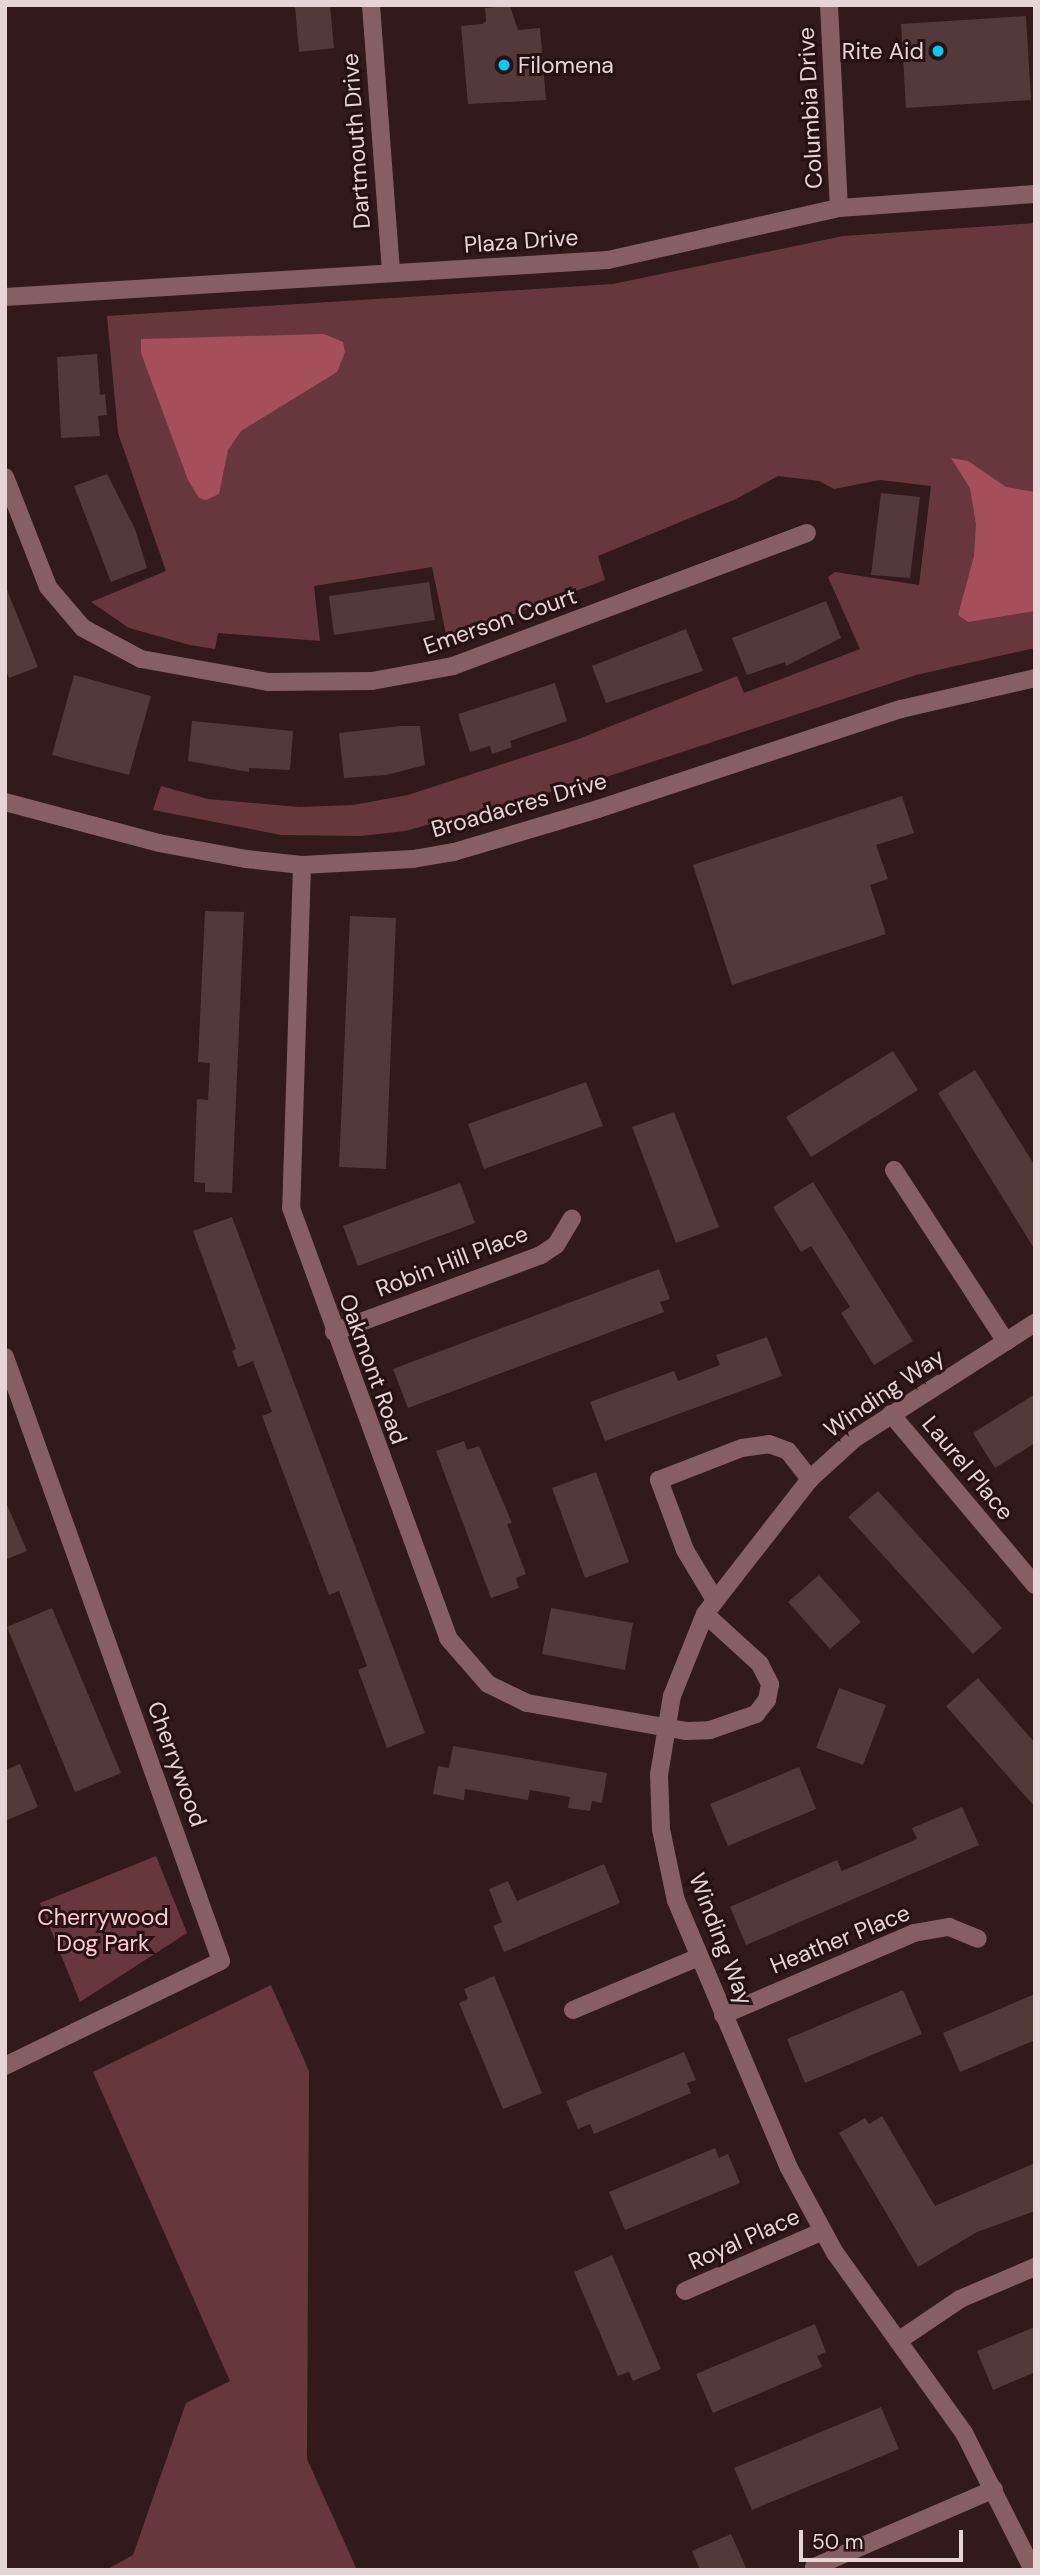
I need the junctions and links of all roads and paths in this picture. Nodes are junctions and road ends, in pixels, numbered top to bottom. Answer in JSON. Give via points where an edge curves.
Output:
{"nodes":[{"id":1,"x":371,"y":5,"type":"edge"},
{"id":2,"x":829,"y":5,"type":"edge"},
{"id":3,"x":1035,"y":194,"type":"edge"},
{"id":4,"x":839,"y":208,"type":"junction"},
{"id":5,"x":391,"y":273,"type":"junction"},
{"id":6,"x":5,"y":297,"type":"edge"},
{"id":7,"x":5,"y":477,"type":"edge"},
{"id":8,"x":807,"y":533,"type":"dead end"},
{"id":9,"x":1035,"y":678,"type":"edge"},
{"id":10,"x":5,"y":802,"type":"edge"},
{"id":11,"x":302,"y":865,"type":"junction"},
{"id":12,"x":894,"y":1170,"type":"dead end"},
{"id":13,"x":572,"y":1218,"type":"dead end"},
{"id":14,"x":1035,"y":1323,"type":"edge"},
{"id":15,"x":334,"y":1332,"type":"junction"},
{"id":16,"x":1006,"y":1342,"type":"junction"},
{"id":17,"x":5,"y":1357,"type":"edge"},
{"id":18,"x":891,"y":1414,"type":"junction"},
{"id":19,"x":810,"y":1479,"type":"junction"},
{"id":20,"x":1035,"y":1585,"type":"edge"},
{"id":21,"x":710,"y":1607,"type":"junction"},
{"id":22,"x":664,"y":1728,"type":"junction"},
{"id":23,"x":978,"y":1938,"type":"dead end"},
{"id":24,"x":697,"y":1958,"type":"junction"},
{"id":25,"x":573,"y":2010,"type":"dead end"},
{"id":26,"x":723,"y":2015,"type":"junction"},
{"id":27,"x":5,"y":2067,"type":"edge"},
{"id":28,"x":823,"y":2231,"type":"junction"},
{"id":29,"x":1035,"y":2267,"type":"edge"},
{"id":30,"x":685,"y":2291,"type":"dead end"},
{"id":31,"x":898,"y":2341,"type":"junction"},
{"id":32,"x":994,"y":2489,"type":"junction"},
{"id":33,"x":1029,"y":2545,"type":"edge"},
{"id":34,"x":814,"y":2567,"type":"dead end"},
{"id":35,"x":1033,"y":2570,"type":"edge"}],
"edges":[{"from":1,"to":5,"type":"street","name":"Dartmouth Drive"},
{"from":2,"to":4,"type":"street","name":"Columbia Drive"},
{"from":3,"to":4,"type":"street","name":"Plaza Drive"},
{"from":4,"to":5,"type":"street","name":"Plaza Drive","via":[[608,260]]},
{"from":5,"to":6,"type":"street","name":"Plaza Drive"},
{"from":7,"to":8,"type":"street","name":"Emerson Court","via":[[48,587],[96,638],[141,659],[178,669],[281,683],[372,681],[453,666]]},
{"from":9,"to":11,"type":"street","name":"Broadacres Drive","via":[[901,709],[454,852],[374,863]]},
{"from":10,"to":11,"type":"street","name":"Broadacres Drive","via":[[189,850]]},
{"from":11,"to":15,"type":"street","name":"Oakmont Road","via":[[290,1187],[295,1228]]},
{"from":12,"to":16,"type":"street"},
{"from":13,"to":15,"type":"street","name":"Robin Hill Place","via":[[556,1245],[541,1255]]},
{"from":14,"to":16,"type":"street","name":"Winding Way"},
{"from":15,"to":22,"type":"street","name":"Oakmont Road","via":[[440,1621],[459,1656],[488,1684],[527,1703]]},
{"from":16,"to":18,"type":"street","name":"Winding Way"},
{"from":17,"to":27,"type":"street","name":"Cherrywood","via":[[221,1961]]},
{"from":18,"to":19,"type":"street","name":"Winding Way","via":[[853,1439]]},
{"from":18,"to":20,"type":"street","name":"Laurel Place"},
{"from":19,"to":21,"type":"street","name":"Winding Way"},
{"from":19,"to":21,"type":"street","name":"Oakmont Road","via":[[788,1451],[769,1444],[742,1448],[659,1480]]},
{"from":21,"to":22,"type":"street","name":"Winding Way","via":[[677,1678]]},
{"from":21,"to":22,"type":"street","name":"Oakmont Road","via":[[760,1664],[769,1684],[767,1700],[756,1714],[725,1727],[698,1731]]},
{"from":22,"to":24,"type":"street","name":"Winding Way","via":[[659,1774],[661,1829],[676,1901]]},
{"from":23,"to":26,"type":"street","name":"Heather Place","via":[[949,1927],[914,1933]]},
{"from":24,"to":25,"type":"street"},
{"from":24,"to":26,"type":"street","name":"Winding Way"},
{"from":26,"to":28,"type":"street","name":"Winding Way","via":[[789,2168]]},
{"from":28,"to":30,"type":"street","name":"Royal Place"},
{"from":28,"to":31,"type":"street","name":"Winding Way"},
{"from":29,"to":31,"type":"street","via":[[942,2309]]},
{"from":31,"to":32,"type":"street","name":"Winding Way","via":[[964,2433]]},
{"from":32,"to":33,"type":"street","name":"Winding Way"},
{"from":32,"to":34,"type":"street"},
{"from":33,"to":35,"type":"street","name":"Winding Way"}]}
